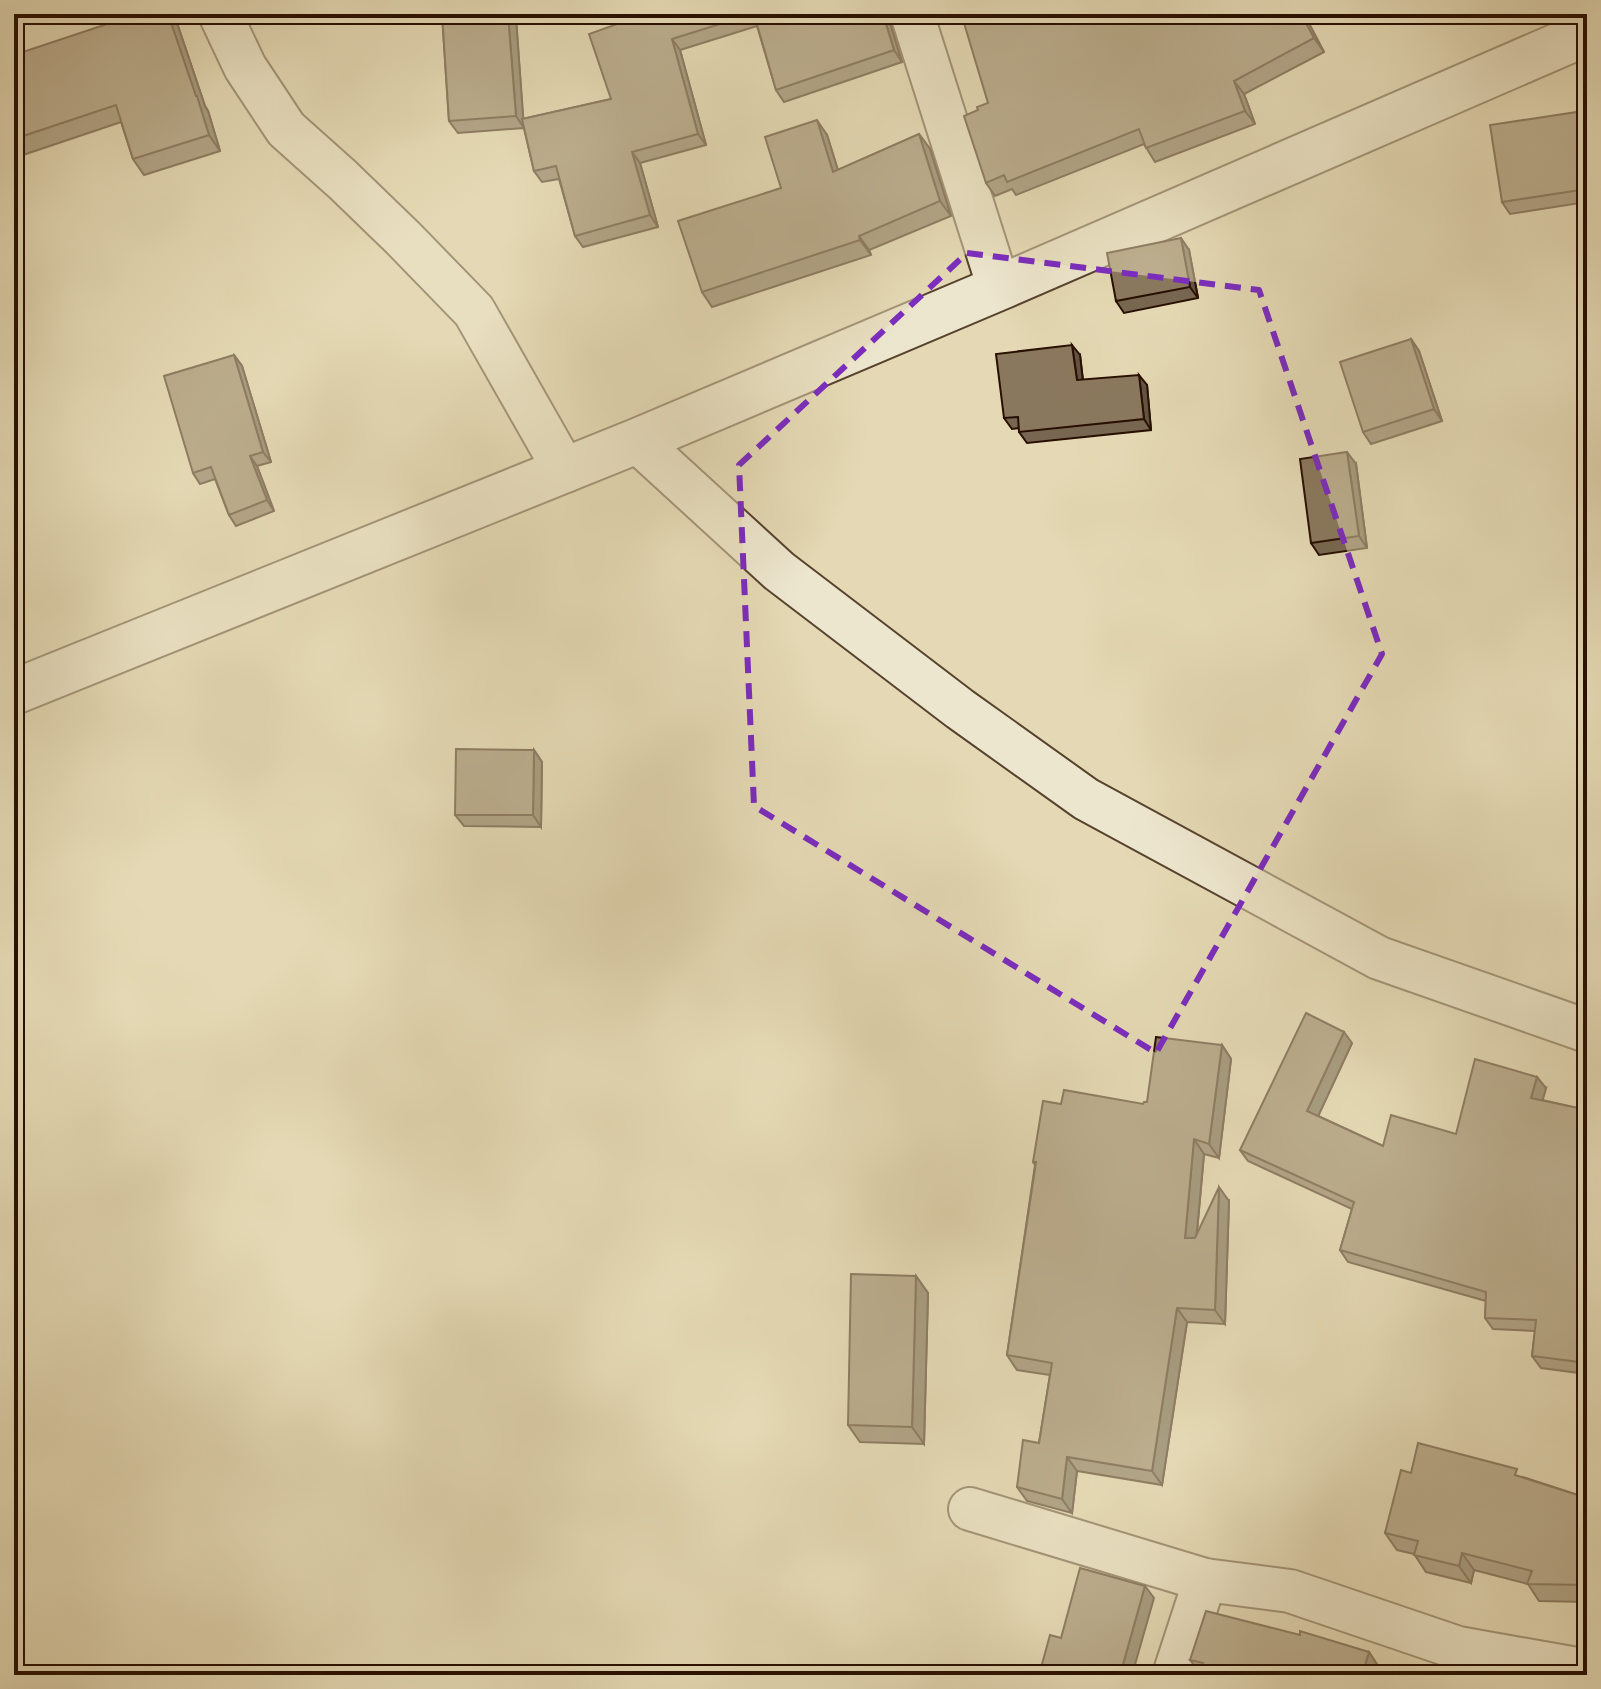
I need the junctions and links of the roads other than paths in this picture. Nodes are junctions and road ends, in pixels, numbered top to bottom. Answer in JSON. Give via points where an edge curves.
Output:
{"nodes":[{"id":1,"x":220,"y":14,"type":"edge"},
{"id":2,"x":912,"y":14,"type":"edge"},
{"id":3,"x":1587,"y":33,"type":"edge"},
{"id":4,"x":999,"y":288,"type":"junction"},
{"id":5,"x":637,"y":441,"type":"junction"},
{"id":6,"x":565,"y":471,"type":"junction"},
{"id":7,"x":14,"y":692,"type":"edge"},
{"id":8,"x":1587,"y":1031,"type":"edge"},
{"id":9,"x":970,"y":1509,"type":"dead end"},
{"id":10,"x":1205,"y":1580,"type":"junction"},
{"id":11,"x":1587,"y":1669,"type":"edge"},
{"id":12,"x":1174,"y":1675,"type":"edge"}],
"edges":[{"from":1,"to":6,"type":"street","via":[[245,67],[286,129],[474,311]]},
{"from":2,"to":4,"type":"street"},
{"from":3,"to":4,"type":"street"},
{"from":4,"to":5,"type":"street"},
{"from":5,"to":6,"type":"street"},
{"from":5,"to":8,"type":"street","via":[[779,571],[1086,799],[1379,958]]},
{"from":6,"to":7,"type":"street"},
{"from":9,"to":10,"type":"street"},
{"from":10,"to":11,"type":"street","via":[[1290,1591],[1458,1648]]},
{"from":10,"to":12,"type":"street"}]}
